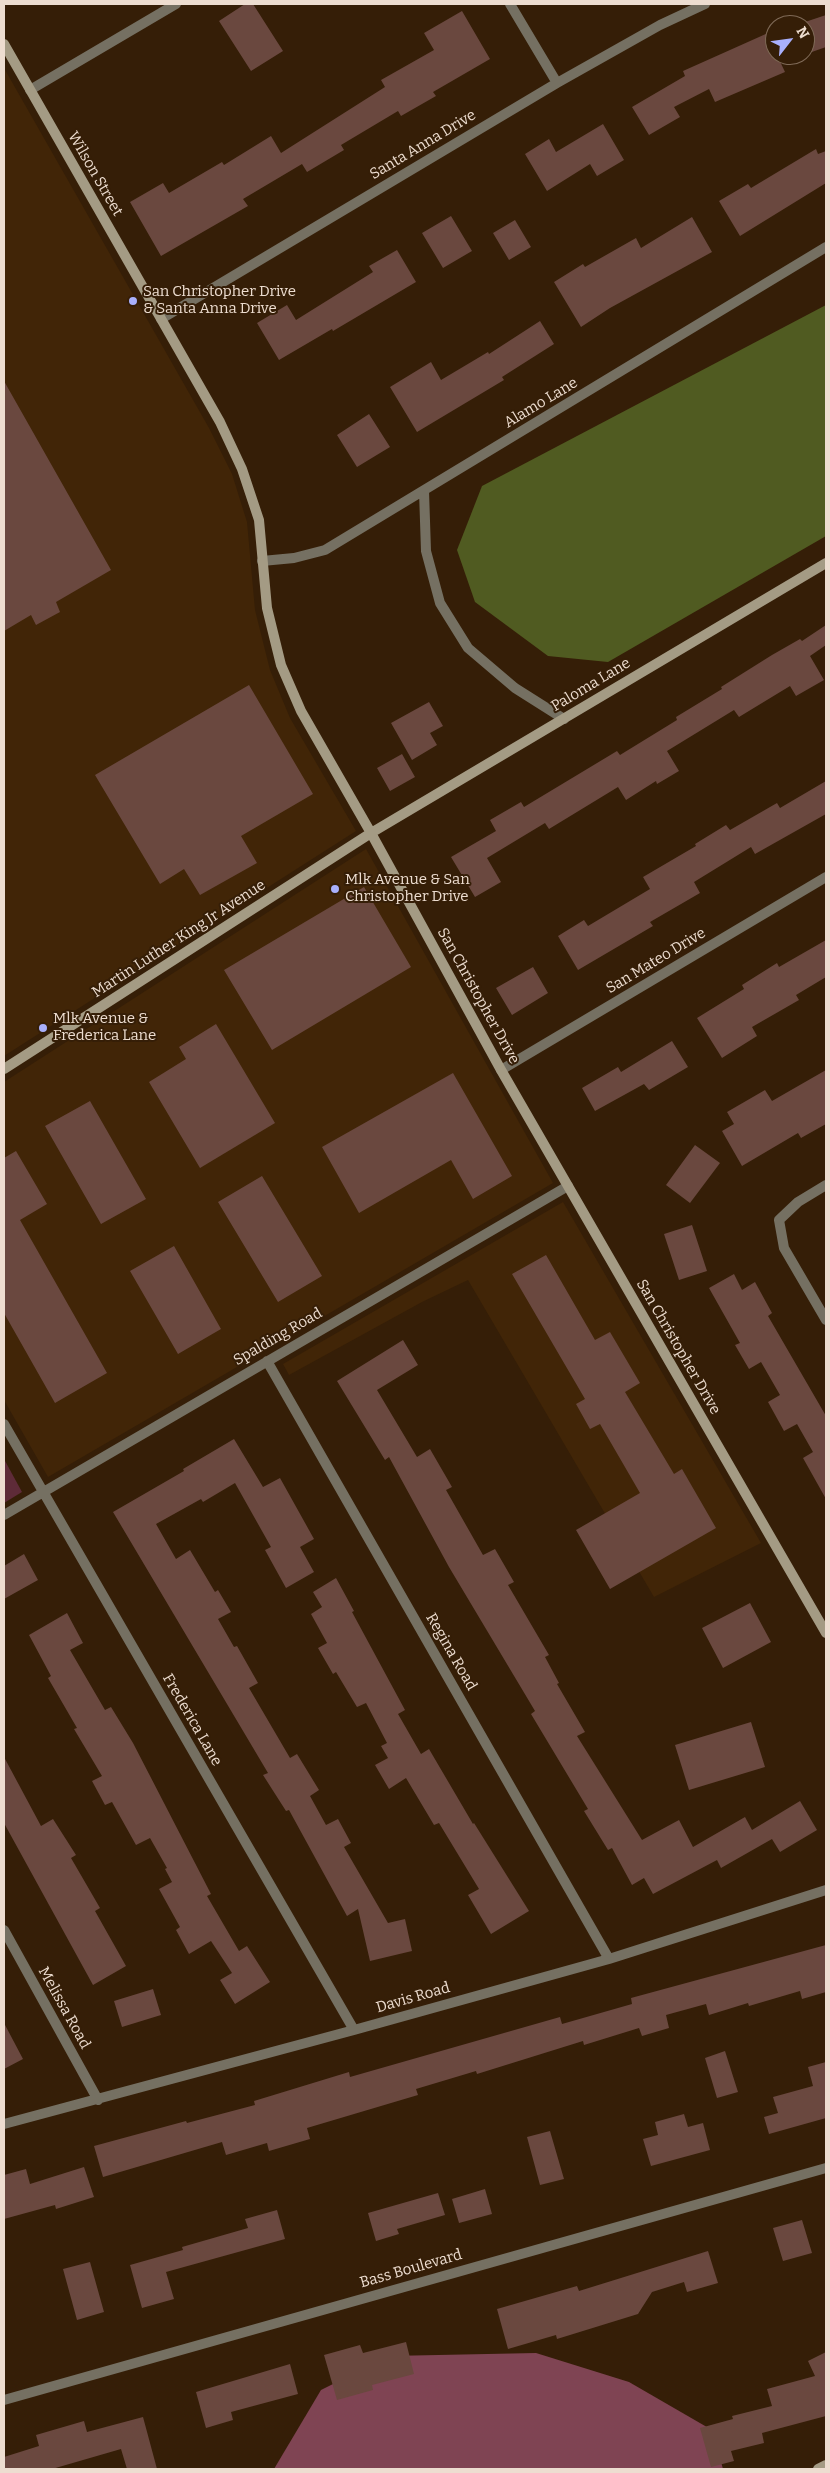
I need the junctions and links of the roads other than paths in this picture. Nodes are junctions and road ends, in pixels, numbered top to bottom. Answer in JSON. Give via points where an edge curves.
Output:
{"nodes":[{"id":1,"x":176,"y":4,"type":"edge"},
{"id":2,"x":510,"y":4,"type":"edge"},
{"id":3,"x":705,"y":4,"type":"edge"},
{"id":4,"x":4,"y":44,"type":"edge"},
{"id":5,"x":557,"y":83,"type":"junction"},
{"id":6,"x":30,"y":90,"type":"junction"},
{"id":7,"x":826,"y":247,"type":"edge"},
{"id":8,"x":161,"y":319,"type":"junction"},
{"id":9,"x":424,"y":491,"type":"junction"},
{"id":10,"x":262,"y":561,"type":"junction"},
{"id":11,"x":826,"y":563,"type":"edge"},
{"id":12,"x":564,"y":718,"type":"junction"},
{"id":13,"x":371,"y":834,"type":"junction"},
{"id":14,"x":826,"y":877,"type":"edge"},
{"id":15,"x":4,"y":1069,"type":"edge"},
{"id":16,"x":501,"y":1070,"type":"junction"},
{"id":17,"x":826,"y":1185,"type":"edge"},
{"id":18,"x":568,"y":1186,"type":"junction"},
{"id":19,"x":826,"y":1320,"type":"edge"},
{"id":20,"x":268,"y":1361,"type":"junction"},
{"id":21,"x":4,"y":1424,"type":"edge"},
{"id":22,"x":43,"y":1492,"type":"junction"},
{"id":23,"x":4,"y":1515,"type":"edge"},
{"id":24,"x":826,"y":1633,"type":"edge"},
{"id":25,"x":826,"y":1890,"type":"edge"},
{"id":26,"x":4,"y":1930,"type":"edge"},
{"id":27,"x":609,"y":1959,"type":"junction"},
{"id":28,"x":354,"y":2030,"type":"junction"},
{"id":29,"x":98,"y":2100,"type":"junction"},
{"id":30,"x":4,"y":2124,"type":"edge"},
{"id":31,"x":826,"y":2168,"type":"edge"},
{"id":32,"x":4,"y":2400,"type":"edge"},
{"id":33,"x":826,"y":2465,"type":"edge"},
{"id":34,"x":818,"y":2469,"type":"edge"}],
"edges":[{"from":1,"to":6,"type":"street"},
{"from":2,"to":5,"type":"street"},
{"from":3,"to":5,"type":"street","name":"Santa Anna Drive","via":[[660,25]]},
{"from":4,"to":6,"type":"street","name":"Wilson Street"},
{"from":5,"to":8,"type":"street","name":"Santa Anna Drive"},
{"from":6,"to":8,"type":"street","name":"Wilson Street"},
{"from":7,"to":9,"type":"street","name":"Alamo Lane"},
{"from":8,"to":10,"type":"street","name":"San Christopher Drive","via":[[220,422],[242,469],[259,520]]},
{"from":9,"to":10,"type":"street","name":"Alamo Lane","via":[[325,550],[294,558]]},
{"from":9,"to":12,"type":"street","via":[[426,552],[440,603],[468,648],[515,688]]},
{"from":10,"to":13,"type":"street","name":"San Christopher Drive","via":[[267,608],[281,665],[301,711]]},
{"from":11,"to":12,"type":"street","name":"Paloma Lane"},
{"from":12,"to":13,"type":"street","name":"Paloma Lane"},
{"from":13,"to":15,"type":"street","name":"Martin Luther King Jr Avenue"},
{"from":13,"to":16,"type":"street","name":"San Christopher Drive"},
{"from":14,"to":16,"type":"street","name":"San Mateo Drive"},
{"from":16,"to":18,"type":"street","name":"San Christopher Drive"},
{"from":17,"to":19,"type":"street","via":[[798,1202],[779,1220],[784,1248]]},
{"from":18,"to":20,"type":"street","name":"Spalding Road"},
{"from":18,"to":24,"type":"street","name":"San Christopher Drive"},
{"from":20,"to":22,"type":"street","name":"Spalding Road"},
{"from":20,"to":27,"type":"street","name":"Regina Road"},
{"from":21,"to":22,"type":"street","name":"Frederica Lane"},
{"from":22,"to":23,"type":"street","name":"Spalding Road"},
{"from":22,"to":28,"type":"street","name":"Frederica Lane"},
{"from":25,"to":27,"type":"street","name":"Davis Road"},
{"from":26,"to":29,"type":"street","name":"Melissa Road"},
{"from":27,"to":28,"type":"street","name":"Davis Road"},
{"from":28,"to":29,"type":"street","name":"Davis Road"},
{"from":29,"to":30,"type":"street","name":"Davis Road"},
{"from":31,"to":32,"type":"street","name":"Bass Boulevard"},
{"from":33,"to":34,"type":"street"}]}
